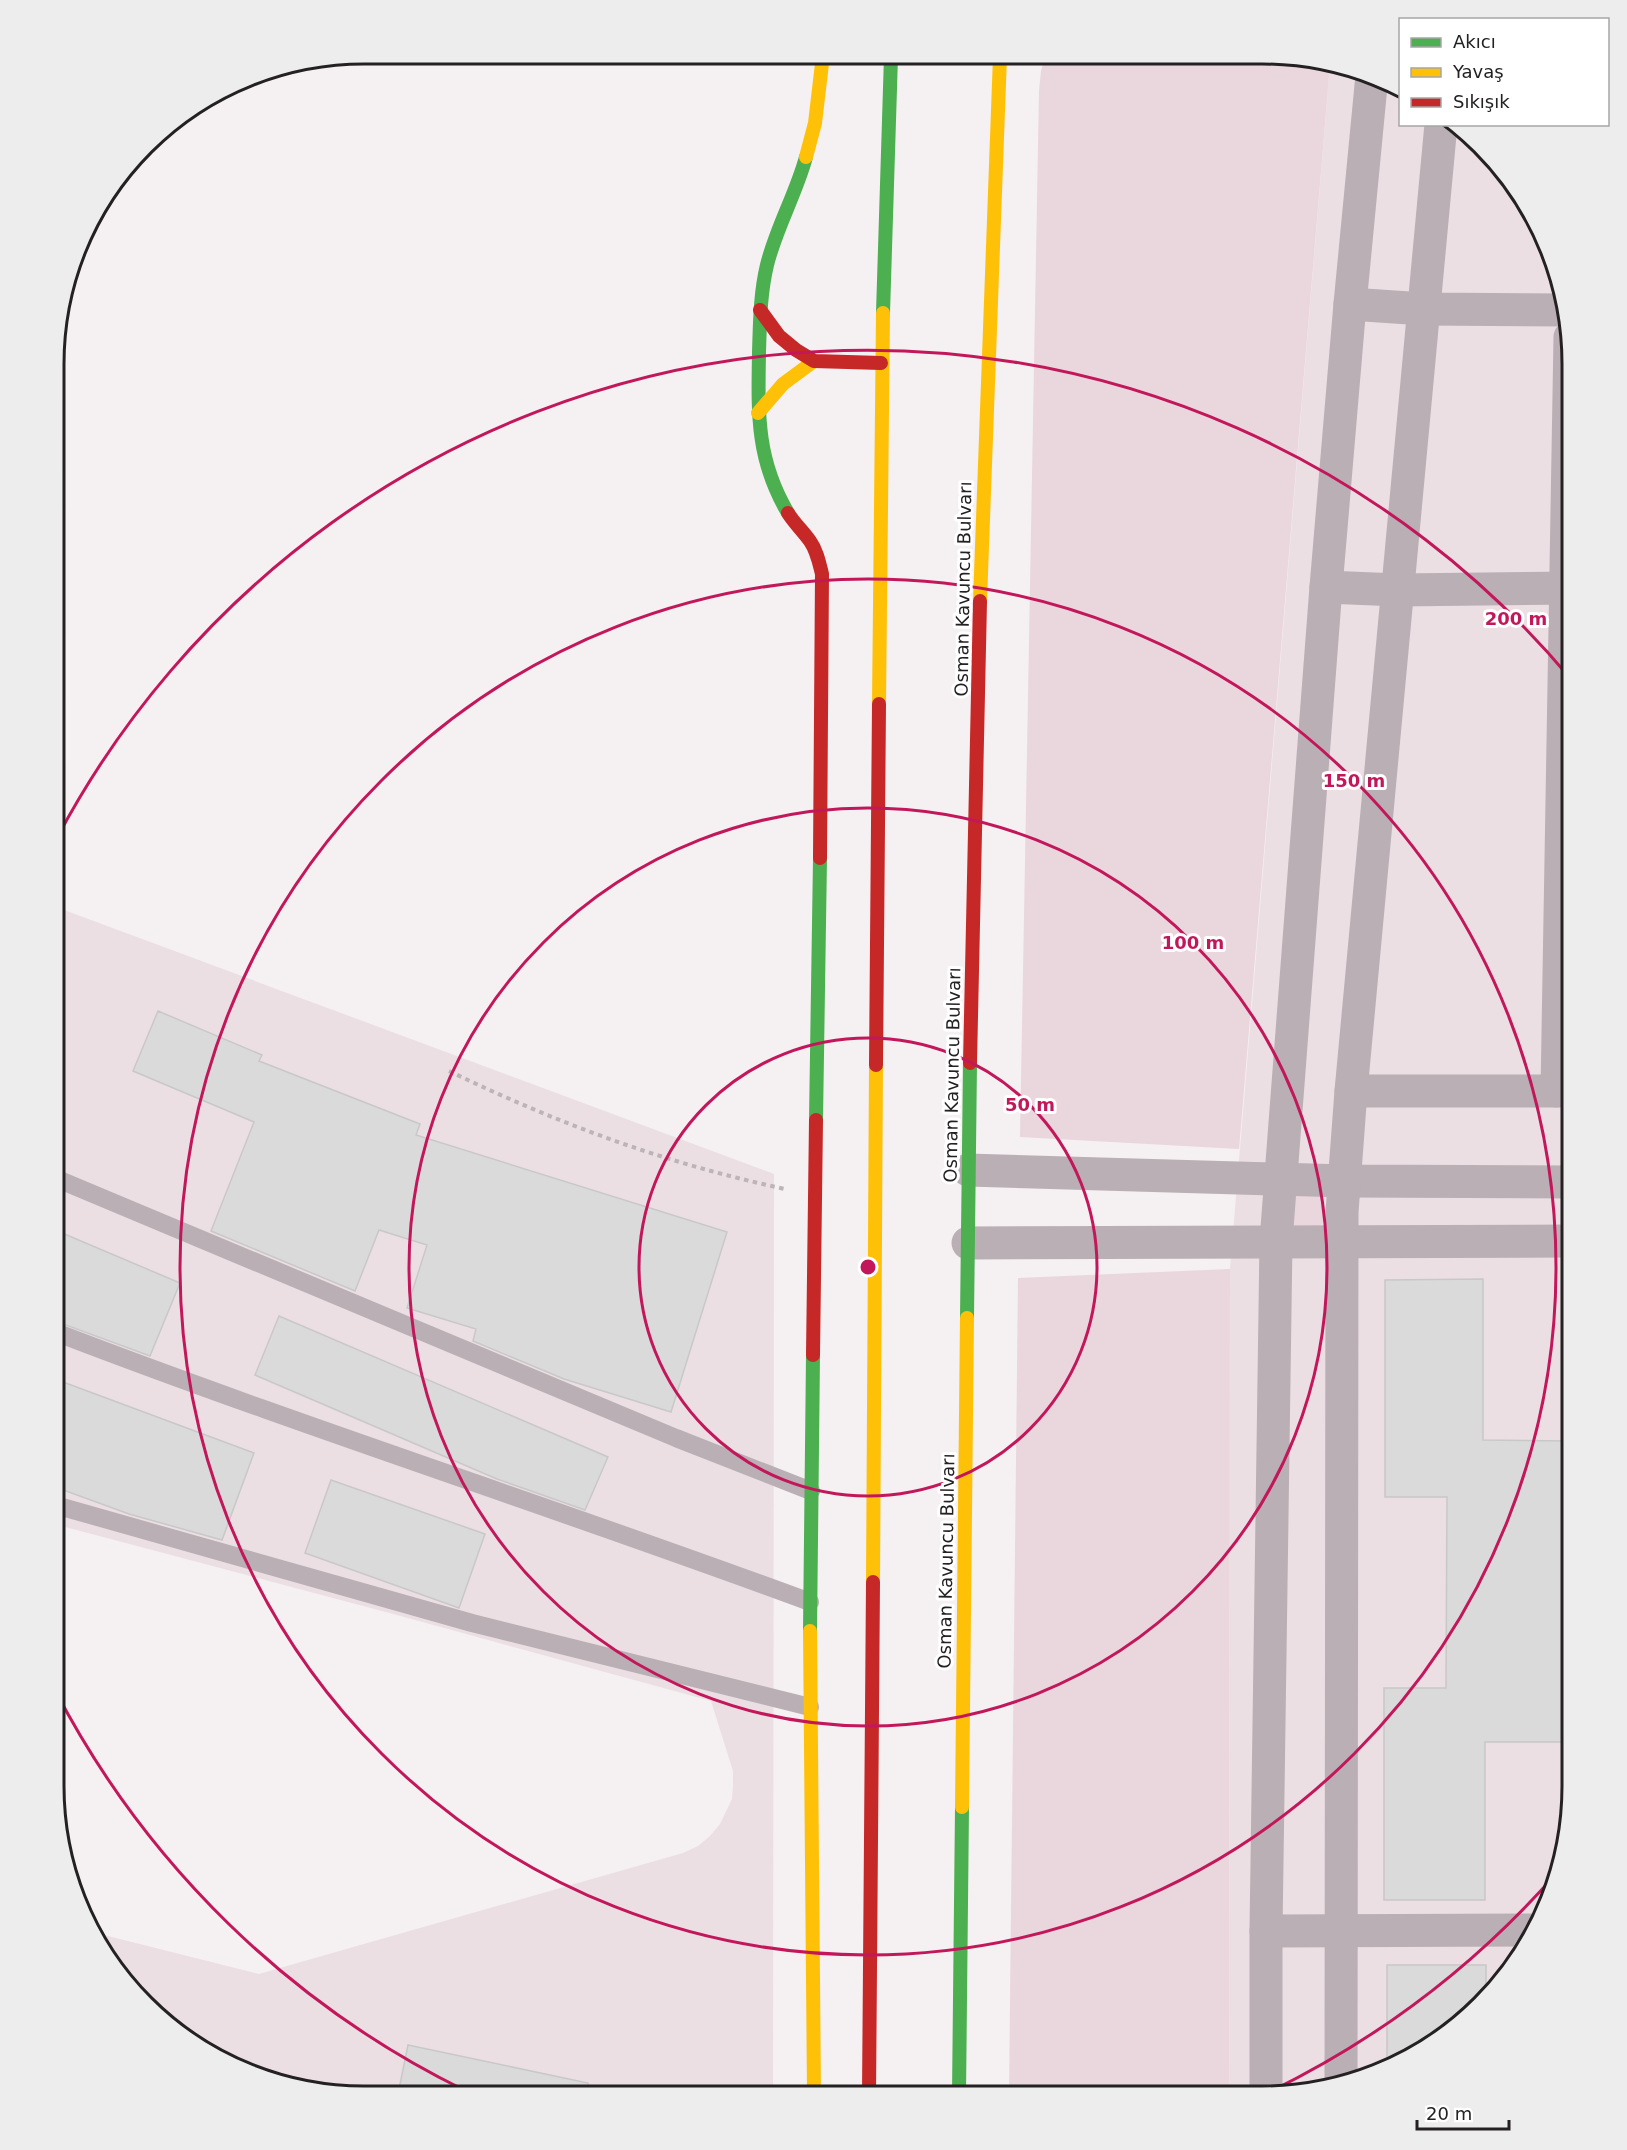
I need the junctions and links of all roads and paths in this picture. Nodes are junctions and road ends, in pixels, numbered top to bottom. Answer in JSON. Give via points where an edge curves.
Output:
{"nodes":[{"id":1,"x":822,"y":64,"type":"edge"},
{"id":2,"x":891,"y":64,"type":"edge"},
{"id":3,"x":1000,"y":64,"type":"edge"},
{"id":4,"x":1371,"y":84,"type":"edge"},
{"id":5,"x":1441,"y":126,"type":"edge"},
{"id":6,"x":1350,"y":304,"type":"junction"},
{"id":7,"x":1424,"y":309,"type":"junction"},
{"id":8,"x":760,"y":310,"type":"junction"},
{"id":9,"x":1558,"y":310,"type":"edge"},
{"id":10,"x":814,"y":361,"type":"junction"},
{"id":11,"x":881,"y":363,"type":"junction"},
{"id":12,"x":758,"y":413,"type":"junction"},
{"id":13,"x":1326,"y":587,"type":"junction"},
{"id":14,"x":1562,"y":588,"type":"edge"},
{"id":15,"x":1398,"y":590,"type":"junction"},
{"id":16,"x":449,"y":1071,"type":"dead end"},
{"id":17,"x":1351,"y":1090,"type":"junction"},
{"id":18,"x":1562,"y":1091,"type":"edge"},
{"id":19,"x":968,"y":1170,"type":"junction"},
{"id":20,"x":1279,"y":1178,"type":"junction"},
{"id":21,"x":1344,"y":1181,"type":"junction"},
{"id":22,"x":64,"y":1182,"type":"edge"},
{"id":23,"x":1562,"y":1182,"type":"edge"},
{"id":24,"x":815,"y":1195,"type":"junction"},
{"id":25,"x":1276,"y":1241,"type":"junction"},
{"id":26,"x":1562,"y":1241,"type":"edge"},
{"id":27,"x":968,"y":1243,"type":"junction"},
{"id":28,"x":1342,"y":1243,"type":"junction"},
{"id":29,"x":64,"y":1335,"type":"edge"},
{"id":30,"x":811,"y":1491,"type":"junction"},
{"id":31,"x":64,"y":1508,"type":"edge"},
{"id":32,"x":810,"y":1602,"type":"junction"},
{"id":33,"x":810,"y":1707,"type":"junction"},
{"id":34,"x":1525,"y":1930,"type":"edge"},
{"id":35,"x":1266,"y":1931,"type":"junction"},
{"id":36,"x":1341,"y":1931,"type":"junction"},
{"id":37,"x":1341,"y":2075,"type":"edge"},
{"id":38,"x":814,"y":2086,"type":"edge"},
{"id":39,"x":868,"y":2086,"type":"edge"},
{"id":40,"x":959,"y":2086,"type":"edge"},
{"id":41,"x":1266,"y":2086,"type":"edge"}],
"edges":[{"from":1,"to":8,"type":"main road","via":[[815,123],[767,265]]},
{"from":2,"to":11,"type":"main road"},
{"from":3,"to":19,"type":"main road","name":"Osman Kavuncu Bulvarı","via":[[988,316]]},
{"from":4,"to":6,"type":"street"},
{"from":5,"to":7,"type":"street"},
{"from":6,"to":7,"type":"street"},
{"from":6,"to":13,"type":"street"},
{"from":7,"to":9,"type":"street"},
{"from":7,"to":15,"type":"street"},
{"from":8,"to":10,"type":"main road","via":[[779,336]]},
{"from":8,"to":12,"type":"main road"},
{"from":10,"to":11,"type":"main road"},
{"from":10,"to":12,"type":"main road","via":[[783,382]]},
{"from":11,"to":39,"type":"main road"},
{"from":12,"to":24,"type":"main road","via":[[772,483],[810,542],[822,574]]},
{"from":13,"to":15,"type":"street"},
{"from":13,"to":20,"type":"street"},
{"from":14,"to":15,"type":"street"},
{"from":15,"to":17,"type":"street"},
{"from":16,"to":24,"type":"path","via":[[555,1120],[610,1140],[677,1162]]},
{"from":17,"to":18,"type":"street"},
{"from":17,"to":21,"type":"street"},
{"from":19,"to":20,"type":"street"},
{"from":19,"to":27,"type":"main road","name":"Osman Kavuncu Bulvarı"},
{"from":20,"to":21,"type":"street"},
{"from":20,"to":25,"type":"street"},
{"from":21,"to":23,"type":"street"},
{"from":21,"to":28,"type":"street"},
{"from":22,"to":30,"type":"lane"},
{"from":24,"to":30,"type":"main road"},
{"from":25,"to":27,"type":"street"},
{"from":25,"to":28,"type":"street"},
{"from":25,"to":35,"type":"street"},
{"from":26,"to":28,"type":"street"},
{"from":27,"to":40,"type":"main road","name":"Osman Kavuncu Bulvarı"},
{"from":28,"to":36,"type":"street"},
{"from":29,"to":32,"type":"lane"},
{"from":30,"to":32,"type":"main road"},
{"from":31,"to":33,"type":"lane","via":[[472,1623]]},
{"from":32,"to":33,"type":"main road"},
{"from":33,"to":38,"type":"main road"},
{"from":34,"to":36,"type":"street"},
{"from":35,"to":36,"type":"street"},
{"from":35,"to":41,"type":"street"},
{"from":36,"to":37,"type":"street"}]}
